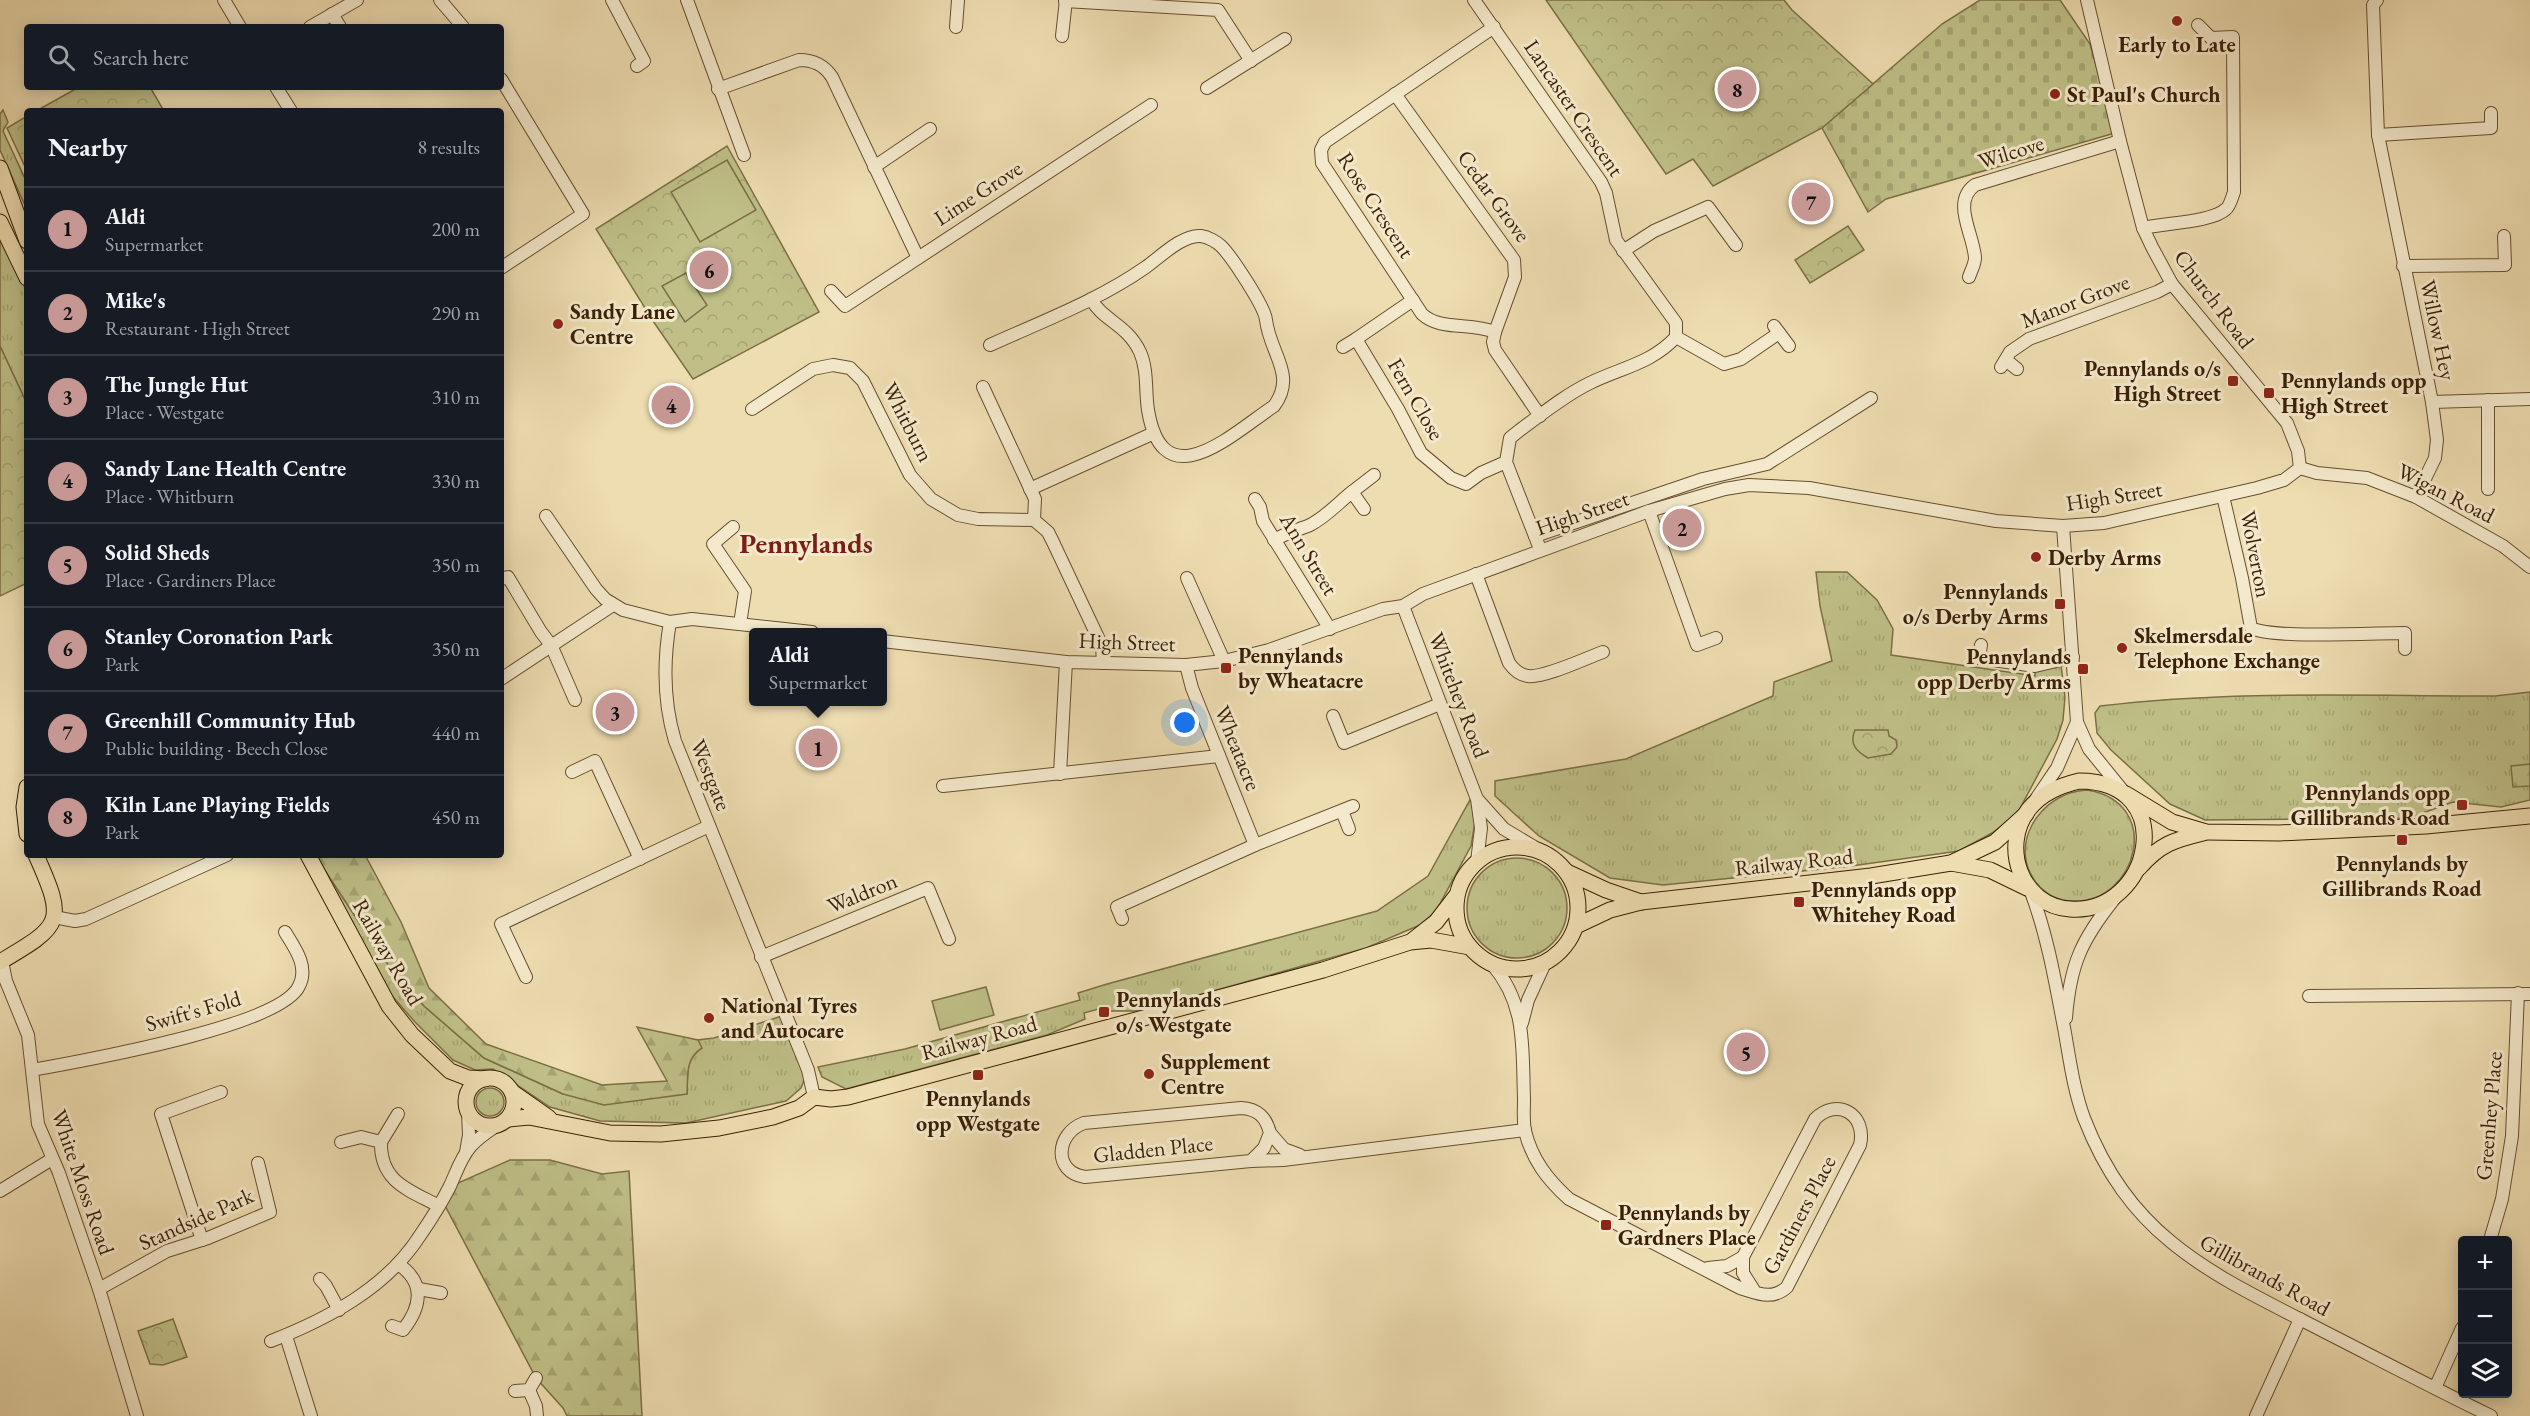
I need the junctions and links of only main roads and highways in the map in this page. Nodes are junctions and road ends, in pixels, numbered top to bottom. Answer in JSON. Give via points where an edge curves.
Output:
{"nodes":[{"id":1,"x":0,"y":168,"type":"edge"},
{"id":2,"x":0,"y":222,"type":"edge"},
{"id":3,"x":24,"y":233,"type":"edge"},
{"id":4,"x":24,"y":272,"type":"edge"},
{"id":5,"x":2125,"y":793,"type":"junction"},
{"id":6,"x":2028,"y":811,"type":"junction"},
{"id":7,"x":2530,"y":816,"type":"edge"},
{"id":8,"x":2206,"y":832,"type":"junction"},
{"id":9,"x":37,"y":858,"type":"edge"},
{"id":10,"x":310,"y":858,"type":"edge"},
{"id":11,"x":1951,"y":863,"type":"junction"},
{"id":12,"x":1567,"y":872,"type":"junction"},
{"id":13,"x":2136,"y":872,"type":"junction"},
{"id":14,"x":2029,"y":890,"type":"junction"},
{"id":15,"x":1458,"y":893,"type":"junction"},
{"id":16,"x":1641,"y":902,"type":"junction"},
{"id":17,"x":1576,"y":926,"type":"junction"},
{"id":18,"x":1410,"y":942,"type":"junction"},
{"id":19,"x":1470,"y":947,"type":"junction"},
{"id":20,"x":1,"y":961,"type":"edge"},
{"id":21,"x":441,"y":1064,"type":"junction"},
{"id":22,"x":485,"y":1079,"type":"junction"},
{"id":23,"x":512,"y":1092,"type":"junction"},
{"id":24,"x":467,"y":1108,"type":"junction"},
{"id":25,"x":502,"y":1122,"type":"junction"},
{"id":26,"x":556,"y":1122,"type":"junction"}],
"edges":[{"from":1,"to":3,"type":"main road"},
{"from":2,"to":4,"type":"main road"},
{"from":5,"to":6,"type":"main road","via":[[2108,784],[2079,781],[2052,790]]},
{"from":5,"to":8,"type":"main road","via":[[2172,822]]},
{"from":5,"to":13,"type":"main road","via":[[2134,802],[2142,823],[2143,847]]},
{"from":6,"to":11,"type":"main road","name":"Railway Road","via":[[1995,842]]},
{"from":6,"to":14,"type":"main road","via":[[2020,826],[2017,850],[2019,870]]},
{"from":7,"to":8,"type":"main road","via":[[2426,826]]},
{"from":8,"to":13,"type":"main road","via":[[2162,846]]},
{"from":9,"to":20,"type":"main road","via":[[54,897],[54,918],[41,936]]},
{"from":10,"to":21,"type":"main road","name":"Railway Road","via":[[389,1006]]},
{"from":11,"to":14,"type":"main road","name":"Railway Road","via":[[1990,870]]},
{"from":11,"to":16,"type":"main road","name":"Railway Road","via":[[1893,874]]},
{"from":12,"to":15,"type":"main road","via":[[1541,851],[1508,848],[1491,852],[1477,862]]},
{"from":12,"to":16,"type":"main road","name":"Railway Road"},
{"from":12,"to":17,"type":"main road","via":[[1576,889]]},
{"from":13,"to":14,"type":"main road","via":[[2119,894],[2094,908],[2055,907]]},
{"from":15,"to":18,"type":"main road","name":"Railway Road","via":[[1436,922]]},
{"from":15,"to":19,"type":"main road","via":[[1456,912],[1460,930]]},
{"from":16,"to":17,"type":"main road","name":"Railway Road","via":[[1610,910]]},
{"from":17,"to":19,"type":"main road","via":[[1564,947],[1545,963],[1519,969],[1492,964]]},
{"from":18,"to":19,"type":"main road","name":"Railway Road","via":[[1431,940]]},
{"from":18,"to":26,"type":"main road","name":"Railway Road","via":[[848,1097],[814,1097],[799,1108],[772,1117],[690,1131],[636,1134]]},
{"from":21,"to":22,"type":"main road","name":"Railway Road","via":[[459,1075]]},
{"from":21,"to":24,"type":"main road","name":"Railway Road"},
{"from":22,"to":23,"type":"main road","via":[[501,1081]]},
{"from":22,"to":24,"type":"main road","via":[[469,1091]]},
{"from":23,"to":25,"type":"main road","via":[[514,1106]]},
{"from":23,"to":26,"type":"main road"},
{"from":24,"to":25,"type":"main road","via":[[478,1123]]},
{"from":25,"to":26,"type":"main road","via":[[529,1118]]}]}
